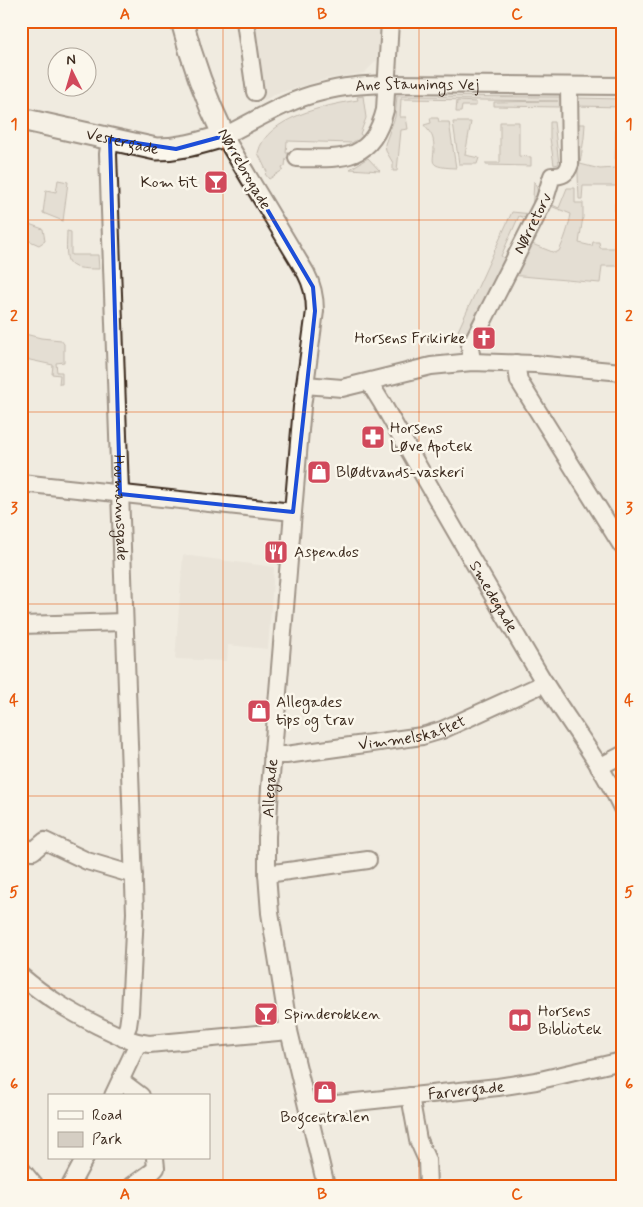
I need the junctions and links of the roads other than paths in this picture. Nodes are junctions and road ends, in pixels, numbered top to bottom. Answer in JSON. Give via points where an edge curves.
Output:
{"nodes":[{"id":1,"x":182,"y":21,"type":"edge"},
{"id":2,"x":245,"y":21,"type":"edge"},
{"id":3,"x":390,"y":21,"type":"edge"},
{"id":4,"x":386,"y":84,"type":"junction"},
{"id":5,"x":569,"y":86,"type":"junction"},
{"id":6,"x":622,"y":86,"type":"edge"},
{"id":7,"x":254,"y":92,"type":"dead end"},
{"id":8,"x":21,"y":119,"type":"edge"},
{"id":9,"x":224,"y":136,"type":"junction"},
{"id":10,"x":110,"y":139,"type":"junction"},
{"id":11,"x":297,"y":158,"type":"dead end"},
{"id":12,"x":472,"y":362,"type":"junction"},
{"id":13,"x":516,"y":363,"type":"junction"},
{"id":14,"x":622,"y":372,"type":"edge"},
{"id":15,"x":369,"y":382,"type":"junction"},
{"id":16,"x":305,"y":385,"type":"junction"},
{"id":17,"x":21,"y":483,"type":"edge"},
{"id":18,"x":120,"y":494,"type":"junction"},
{"id":19,"x":293,"y":512,"type":"junction"},
{"id":20,"x":622,"y":546,"type":"edge"},
{"id":21,"x":124,"y":622,"type":"junction"},
{"id":22,"x":21,"y":625,"type":"edge"},
{"id":23,"x":545,"y":683,"type":"junction"},
{"id":24,"x":272,"y":755,"type":"junction"},
{"id":25,"x":622,"y":755,"type":"edge"},
{"id":26,"x":599,"y":767,"type":"junction"},
{"id":27,"x":622,"y":808,"type":"edge"},
{"id":28,"x":21,"y":845,"type":"edge"},
{"id":29,"x":368,"y":860,"type":"dead end"},
{"id":30,"x":266,"y":874,"type":"junction"},
{"id":31,"x":134,"y":875,"type":"junction"},
{"id":32,"x":21,"y":976,"type":"edge"},
{"id":33,"x":289,"y":1031,"type":"junction"},
{"id":34,"x":130,"y":1040,"type":"junction"},
{"id":35,"x":622,"y":1061,"type":"edge"},
{"id":36,"x":121,"y":1081,"type":"junction"},
{"id":37,"x":114,"y":1094,"type":"edge"},
{"id":38,"x":138,"y":1094,"type":"edge"},
{"id":39,"x":410,"y":1096,"type":"junction"},
{"id":40,"x":308,"y":1107,"type":"junction"},
{"id":41,"x":84,"y":1160,"type":"edge"},
{"id":42,"x":155,"y":1160,"type":"edge"},
{"id":43,"x":21,"y":1169,"type":"edge"},
{"id":44,"x":35,"y":1186,"type":"edge"},
{"id":45,"x":70,"y":1186,"type":"edge"},
{"id":46,"x":132,"y":1186,"type":"edge"},
{"id":47,"x":326,"y":1186,"type":"edge"},
{"id":48,"x":428,"y":1186,"type":"edge"}],
"edges":[{"from":1,"to":9,"type":"main road","name":"Nørrebrogade","via":[[189,50]]},
{"from":2,"to":7,"type":"street"},
{"from":3,"to":4,"type":"street"},
{"from":4,"to":5,"type":"street","name":"Ane Staunings Vej"},
{"from":4,"to":9,"type":"street","name":"Ane Staunings Vej","via":[[320,92],[270,112]]},
{"from":4,"to":11,"type":"street","via":[[382,123],[371,142],[345,157]]},
{"from":5,"to":6,"type":"street","name":"Ane Staunings Vej"},
{"from":5,"to":12,"type":"street","name":"Nørretorv","via":[[568,171],[561,176],[552,176],[545,199],[470,347]]},
{"from":8,"to":10,"type":"main road","name":"Vestergade"},
{"from":9,"to":10,"type":"main road","name":"Vestergade","via":[[176,149],[156,149]]},
{"from":9,"to":16,"type":"street","name":"Nørrebrogade","via":[[313,287],[315,312]]},
{"from":10,"to":18,"type":"street","name":"Houmannsgade"},
{"from":12,"to":13,"type":"street"},
{"from":12,"to":15,"type":"street","via":[[431,366]]},
{"from":13,"to":14,"type":"street"},
{"from":13,"to":20,"type":"street","via":[[519,381]]},
{"from":15,"to":16,"type":"street","via":[[342,388]]},
{"from":15,"to":23,"type":"street","name":"Smedegade"},
{"from":16,"to":19,"type":"street","name":"Allegade"},
{"from":17,"to":18,"type":"street"},
{"from":18,"to":19,"type":"street"},
{"from":18,"to":21,"type":"street","name":"Houmannsgade"},
{"from":19,"to":24,"type":"street","name":"Allegade"},
{"from":21,"to":22,"type":"street"},
{"from":21,"to":31,"type":"street","name":"Houmannsgade"},
{"from":23,"to":24,"type":"street","name":"Vimmelskaftet","via":[[422,736]]},
{"from":23,"to":26,"type":"street","name":"Smedegade"},
{"from":24,"to":30,"type":"street","name":"Allegade"},
{"from":25,"to":26,"type":"street"},
{"from":26,"to":27,"type":"street","name":"Smedegade"},
{"from":28,"to":31,"type":"street","via":[[34,851],[45,841],[88,861]]},
{"from":29,"to":30,"type":"street"},
{"from":30,"to":33,"type":"street","name":"Allegade"},
{"from":31,"to":34,"type":"street","name":"Houmannsgade"},
{"from":32,"to":34,"type":"street","via":[[62,1007]]},
{"from":33,"to":34,"type":"street","via":[[149,1044]]},
{"from":33,"to":40,"type":"street","name":"Allegade"},
{"from":34,"to":36,"type":"street","name":"Houmannsgade"},
{"from":35,"to":39,"type":"street","name":"Farvergade","via":[[536,1081]]},
{"from":36,"to":37,"type":"street","name":"Houmannsgade"},
{"from":36,"to":38,"type":"street"},
{"from":39,"to":40,"type":"street","name":"Farvergade"},
{"from":39,"to":48,"type":"street","via":[[418,1140],[427,1160]]},
{"from":40,"to":47,"type":"street","name":"Allegade"},
{"from":41,"to":45,"type":"street"},
{"from":42,"to":46,"type":"street","via":[[156,1168]]},
{"from":43,"to":44,"type":"street"}]}
